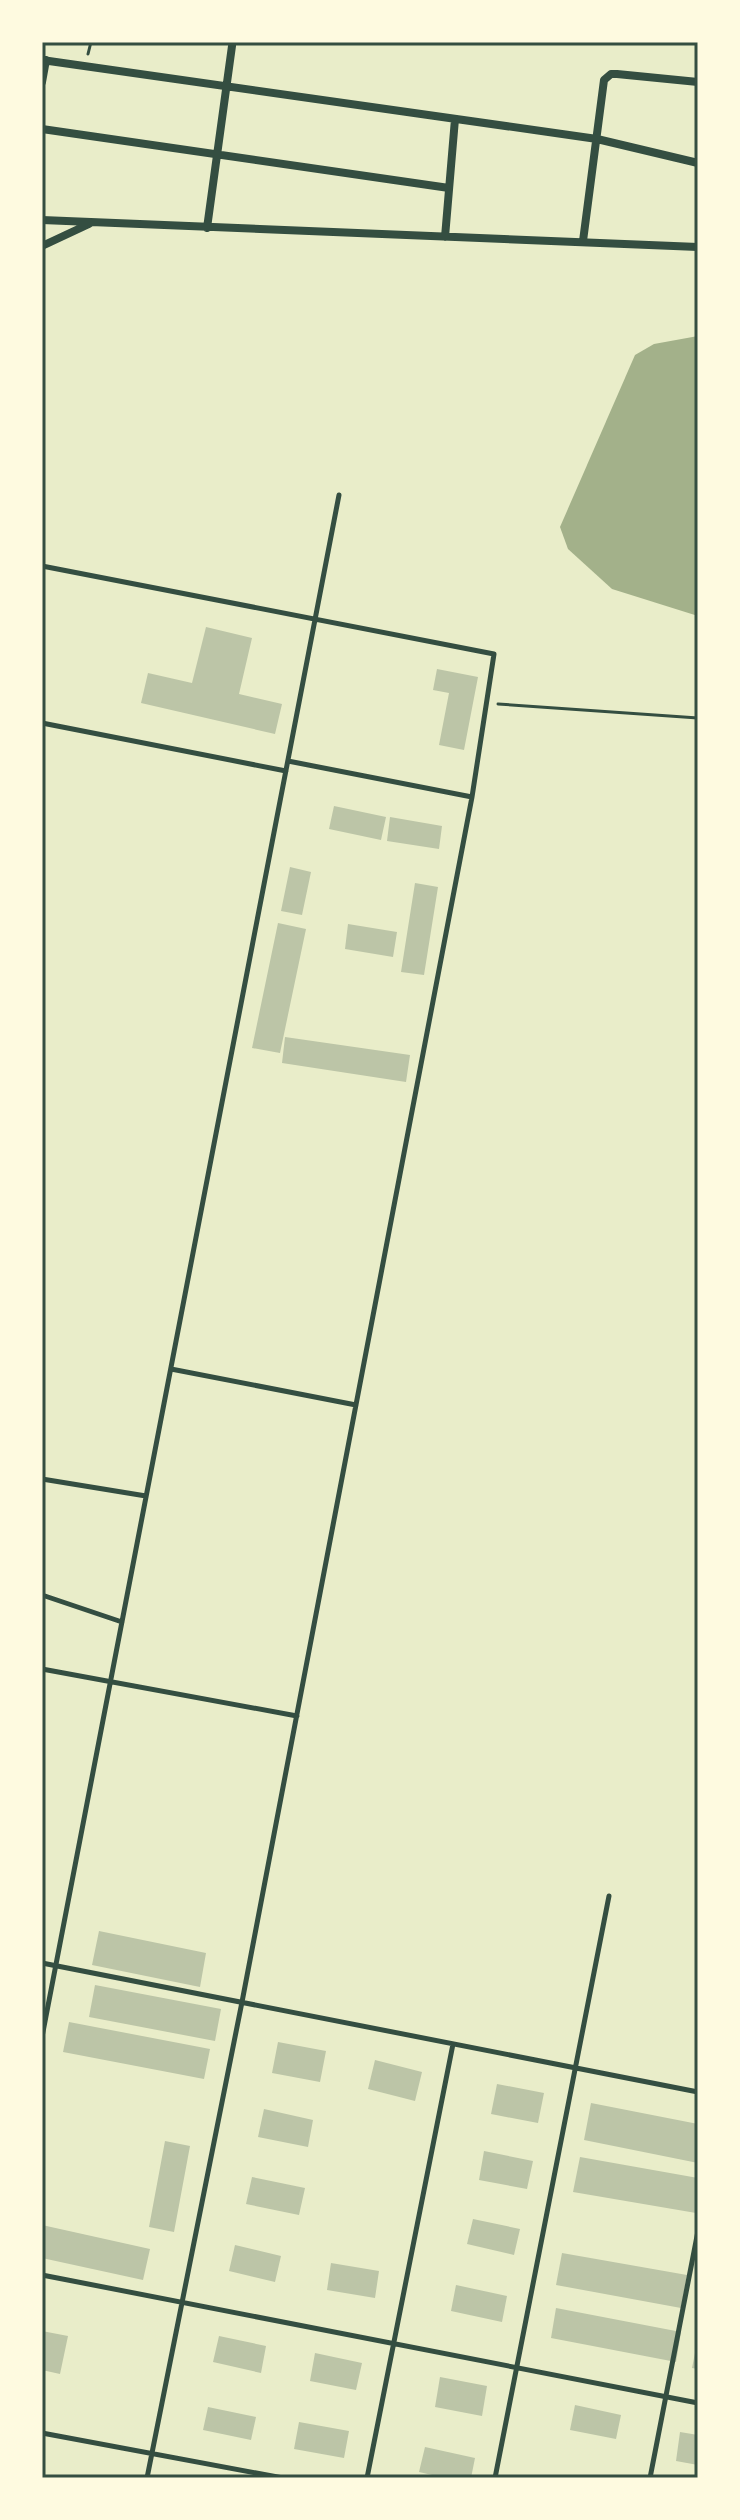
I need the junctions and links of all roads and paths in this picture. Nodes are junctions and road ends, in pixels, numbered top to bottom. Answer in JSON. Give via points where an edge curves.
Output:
{"nodes":[{"id":1,"x":232,"y":46,"type":"dead end"},
{"id":2,"x":44,"y":60,"type":"edge"},
{"id":3,"x":42,"y":82,"type":"edge"},
{"id":4,"x":698,"y":82,"type":"edge"},
{"id":5,"x":226,"y":86,"type":"junction"},
{"id":6,"x":455,"y":119,"type":"junction"},
{"id":7,"x":42,"y":129,"type":"edge"},
{"id":8,"x":597,"y":139,"type":"junction"},
{"id":9,"x":218,"y":155,"type":"junction"},
{"id":10,"x":698,"y":163,"type":"edge"},
{"id":11,"x":449,"y":188,"type":"junction"},
{"id":12,"x":42,"y":220,"type":"edge"},
{"id":13,"x":92,"y":223,"type":"junction"},
{"id":14,"x":207,"y":228,"type":"junction"},
{"id":15,"x":445,"y":237,"type":"junction"},
{"id":16,"x":583,"y":241,"type":"junction"},
{"id":17,"x":42,"y":246,"type":"edge"},
{"id":18,"x":698,"y":247,"type":"edge"},
{"id":19,"x":339,"y":495,"type":"dead end"},
{"id":20,"x":42,"y":566,"type":"edge"},
{"id":21,"x":315,"y":619,"type":"junction"},
{"id":22,"x":486,"y":703,"type":"junction"},
{"id":23,"x":698,"y":718,"type":"edge"},
{"id":24,"x":42,"y":723,"type":"edge"},
{"id":25,"x":288,"y":761,"type":"junction"},
{"id":26,"x":286,"y":771,"type":"junction"},
{"id":27,"x":472,"y":797,"type":"junction"},
{"id":28,"x":171,"y":1369,"type":"junction"},
{"id":29,"x":356,"y":1405,"type":"junction"},
{"id":30,"x":42,"y":1479,"type":"edge"},
{"id":31,"x":146,"y":1496,"type":"junction"},
{"id":32,"x":42,"y":1595,"type":"edge"},
{"id":33,"x":122,"y":1622,"type":"junction"},
{"id":34,"x":42,"y":1669,"type":"edge"},
{"id":35,"x":110,"y":1682,"type":"junction"},
{"id":36,"x":297,"y":1716,"type":"junction"},
{"id":37,"x":609,"y":1896,"type":"dead end"},
{"id":38,"x":42,"y":1963,"type":"edge"},
{"id":39,"x":56,"y":1966,"type":"junction"},
{"id":40,"x":242,"y":2002,"type":"junction"},
{"id":41,"x":42,"y":2037,"type":"edge"},
{"id":42,"x":453,"y":2044,"type":"junction"},
{"id":43,"x":576,"y":2068,"type":"junction"},
{"id":44,"x":698,"y":2092,"type":"edge"},
{"id":45,"x":698,"y":2231,"type":"edge"},
{"id":46,"x":42,"y":2275,"type":"edge"},
{"id":47,"x":182,"y":2302,"type":"junction"},
{"id":48,"x":394,"y":2344,"type":"junction"},
{"id":49,"x":517,"y":2367,"type":"junction"},
{"id":50,"x":666,"y":2397,"type":"junction"},
{"id":51,"x":698,"y":2403,"type":"edge"},
{"id":52,"x":42,"y":2433,"type":"edge"},
{"id":53,"x":152,"y":2454,"type":"junction"},
{"id":54,"x":147,"y":2478,"type":"edge"},
{"id":55,"x":283,"y":2478,"type":"edge"},
{"id":56,"x":367,"y":2478,"type":"edge"},
{"id":57,"x":495,"y":2478,"type":"edge"},
{"id":58,"x":650,"y":2478,"type":"edge"}],
"edges":[{"from":1,"to":5,"type":"street"},
{"from":2,"to":3,"type":"street"},
{"from":2,"to":5,"type":"street"},
{"from":4,"to":8,"type":"street","via":[[607,76]]},
{"from":5,"to":6,"type":"street"},
{"from":5,"to":9,"type":"street"},
{"from":6,"to":8,"type":"street"},
{"from":6,"to":11,"type":"street"},
{"from":7,"to":9,"type":"street"},
{"from":8,"to":10,"type":"street"},
{"from":8,"to":16,"type":"street"},
{"from":9,"to":11,"type":"street"},
{"from":9,"to":14,"type":"street"},
{"from":11,"to":15,"type":"street"},
{"from":12,"to":13,"type":"street"},
{"from":13,"to":14,"type":"street"},
{"from":13,"to":17,"type":"street"},
{"from":14,"to":15,"type":"street"},
{"from":15,"to":16,"type":"street"},
{"from":16,"to":18,"type":"street"},
{"from":19,"to":21,"type":"lane"},
{"from":20,"to":21,"type":"lane"},
{"from":21,"to":22,"type":"lane","via":[[494,654]]},
{"from":21,"to":25,"type":"lane"},
{"from":22,"to":23,"type":"path"},
{"from":22,"to":27,"type":"lane"},
{"from":24,"to":26,"type":"lane"},
{"from":25,"to":26,"type":"lane"},
{"from":25,"to":27,"type":"lane"},
{"from":26,"to":28,"type":"lane"},
{"from":27,"to":29,"type":"lane"},
{"from":28,"to":29,"type":"lane"},
{"from":28,"to":31,"type":"lane"},
{"from":29,"to":36,"type":"lane"},
{"from":30,"to":31,"type":"lane"},
{"from":31,"to":33,"type":"lane"},
{"from":32,"to":33,"type":"lane"},
{"from":33,"to":35,"type":"lane"},
{"from":34,"to":35,"type":"lane"},
{"from":35,"to":36,"type":"lane"},
{"from":35,"to":39,"type":"lane"},
{"from":36,"to":40,"type":"lane"},
{"from":37,"to":43,"type":"lane"},
{"from":38,"to":39,"type":"lane"},
{"from":39,"to":40,"type":"lane"},
{"from":39,"to":41,"type":"lane"},
{"from":40,"to":42,"type":"lane"},
{"from":40,"to":47,"type":"lane"},
{"from":42,"to":43,"type":"lane"},
{"from":42,"to":48,"type":"lane"},
{"from":43,"to":44,"type":"lane"},
{"from":43,"to":49,"type":"lane"},
{"from":45,"to":50,"type":"lane"},
{"from":46,"to":47,"type":"lane"},
{"from":47,"to":48,"type":"lane"},
{"from":47,"to":53,"type":"lane"},
{"from":48,"to":49,"type":"lane"},
{"from":48,"to":56,"type":"lane"},
{"from":49,"to":50,"type":"lane"},
{"from":49,"to":57,"type":"lane"},
{"from":50,"to":51,"type":"lane"},
{"from":50,"to":58,"type":"lane"},
{"from":52,"to":53,"type":"lane"},
{"from":53,"to":54,"type":"lane"},
{"from":53,"to":55,"type":"lane"}]}
